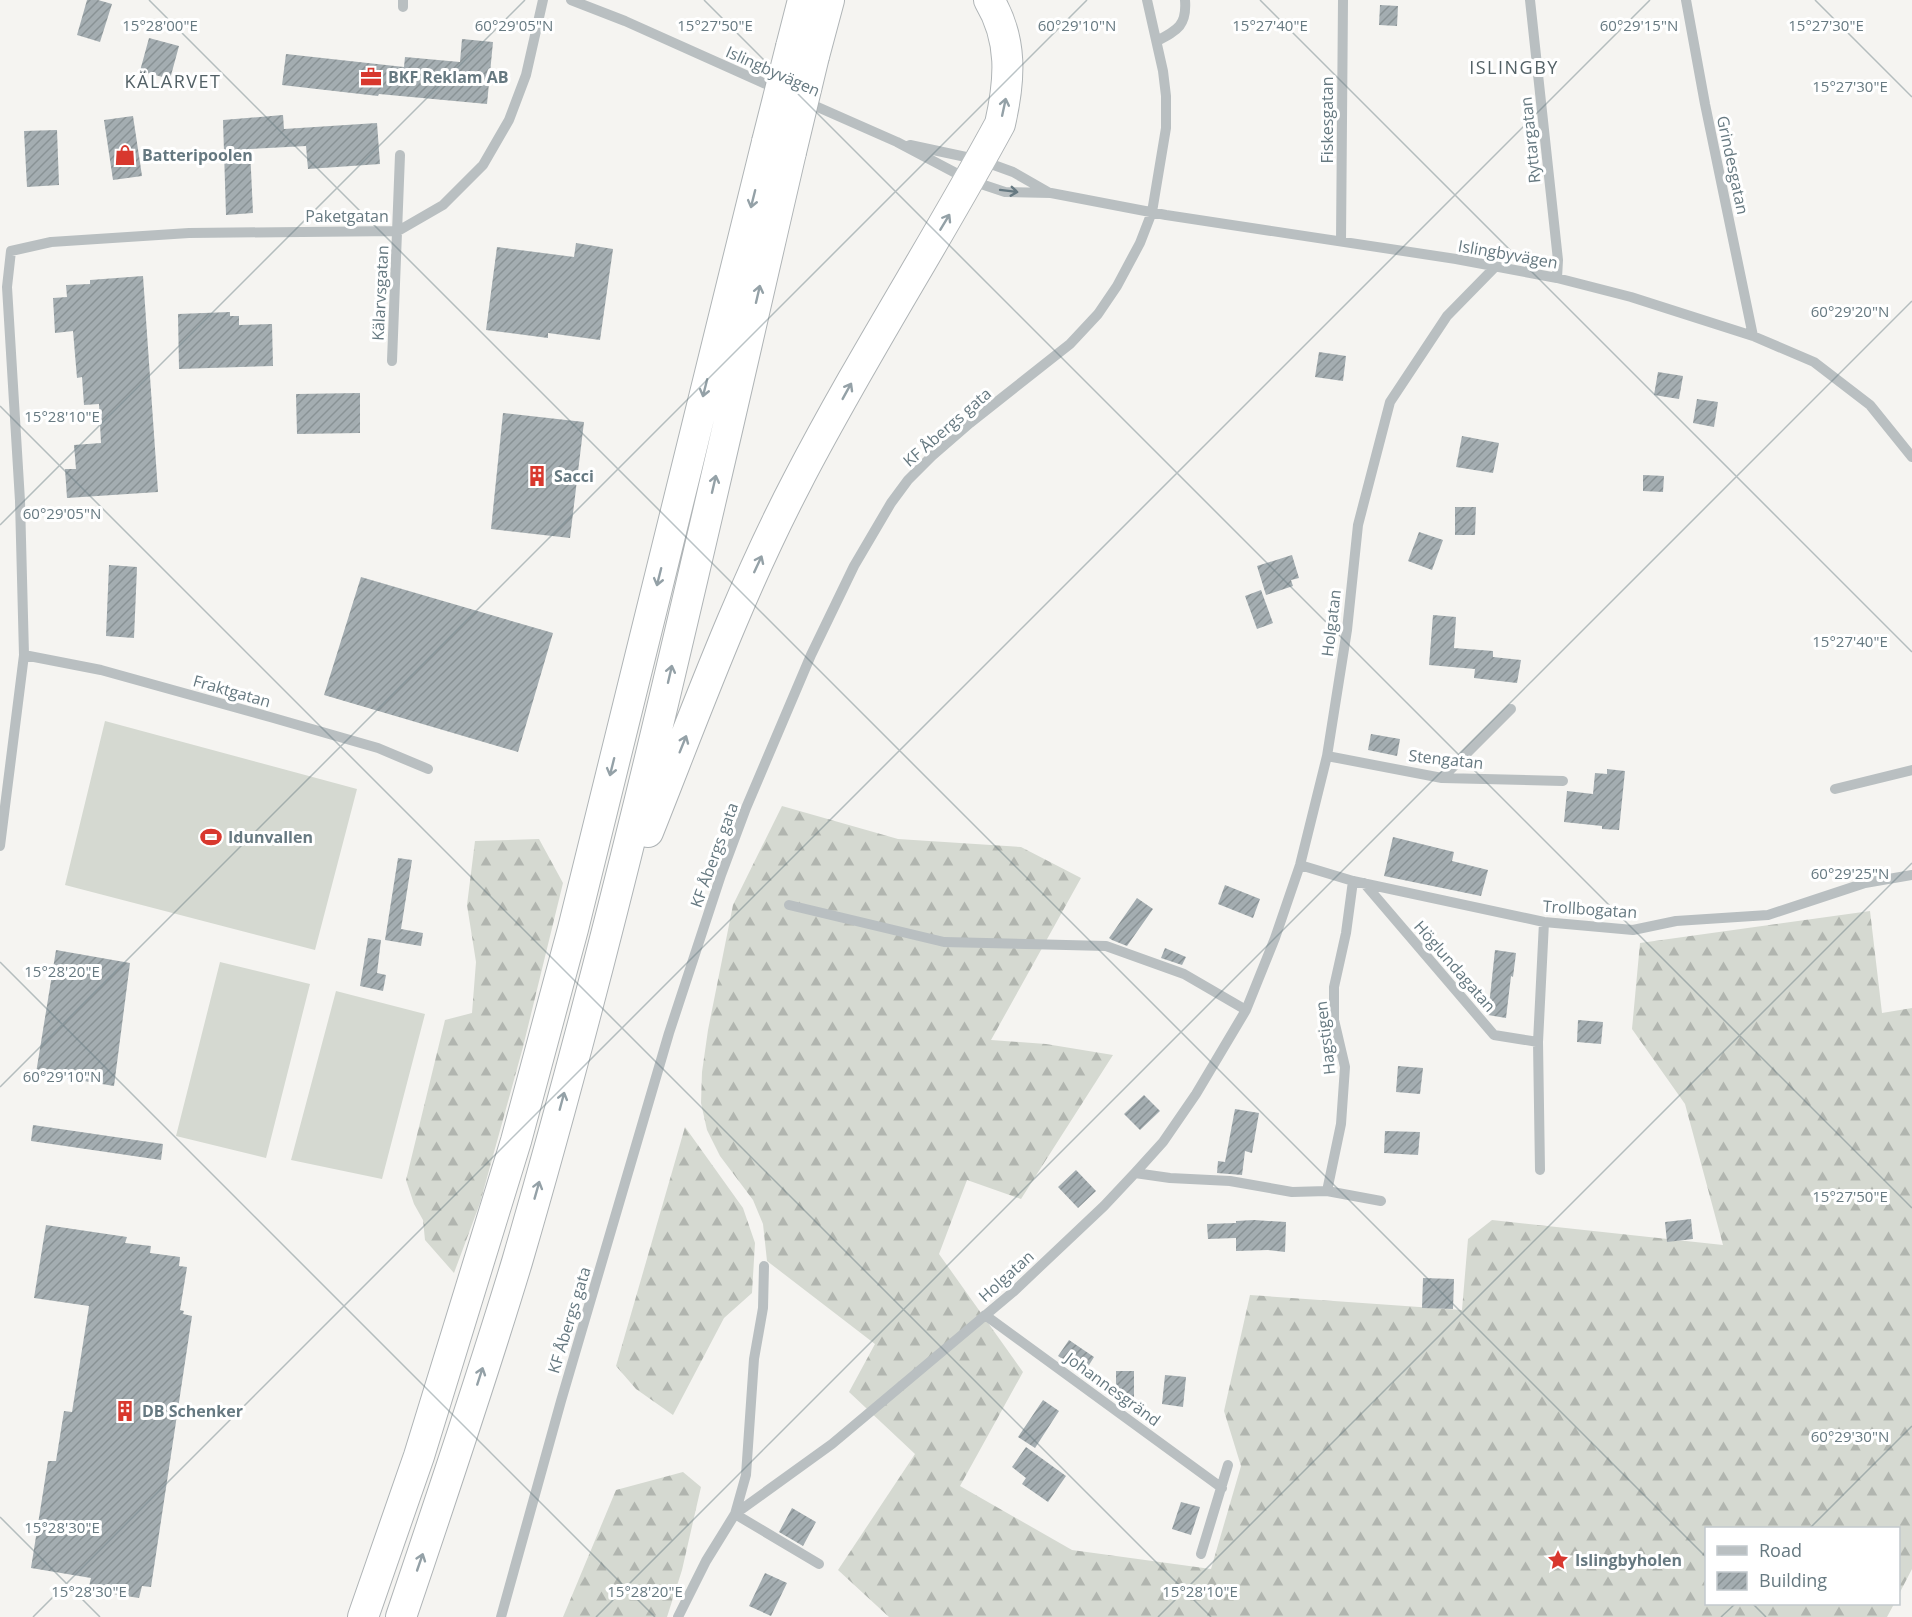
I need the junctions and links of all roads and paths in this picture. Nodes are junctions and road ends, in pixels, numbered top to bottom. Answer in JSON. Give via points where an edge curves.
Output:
{"nodes":[{"id":1,"x":543,"y":0,"type":"edge"},
{"id":2,"x":571,"y":0,"type":"edge"},
{"id":3,"x":803,"y":0,"type":"edge"},
{"id":4,"x":829,"y":0,"type":"edge"},
{"id":5,"x":989,"y":0,"type":"edge"},
{"id":6,"x":1147,"y":0,"type":"edge"},
{"id":7,"x":1185,"y":0,"type":"edge"},
{"id":8,"x":1343,"y":0,"type":"edge"},
{"id":9,"x":1530,"y":0,"type":"edge"},
{"id":10,"x":1686,"y":0,"type":"edge"},
{"id":11,"x":1157,"y":41,"type":"junction"},
{"id":12,"x":803,"y":52,"type":"junction"},
{"id":13,"x":897,"y":142,"type":"junction"},
{"id":14,"x":779,"y":147,"type":"junction"},
{"id":15,"x":400,"y":155,"type":"dead end"},
{"id":16,"x":975,"y":170,"type":"junction"},
{"id":17,"x":1051,"y":193,"type":"junction"},
{"id":18,"x":1152,"y":212,"type":"junction"},
{"id":19,"x":399,"y":231,"type":"junction"},
{"id":20,"x":1341,"y":240,"type":"junction"},
{"id":21,"x":1495,"y":267,"type":"junction"},
{"id":22,"x":1557,"y":278,"type":"junction"},
{"id":23,"x":1753,"y":336,"type":"junction"},
{"id":24,"x":392,"y":361,"type":"dead end"},
{"id":25,"x":1912,"y":457,"type":"edge"},
{"id":26,"x":24,"y":655,"type":"junction"},
{"id":27,"x":1511,"y":709,"type":"dead end"},
{"id":28,"x":1327,"y":756,"type":"junction"},
{"id":29,"x":428,"y":769,"type":"dead end"},
{"id":30,"x":1912,"y":770,"type":"edge"},
{"id":31,"x":1442,"y":778,"type":"junction"},
{"id":32,"x":1563,"y":781,"type":"dead end"},
{"id":33,"x":1835,"y":789,"type":"dead end"},
{"id":34,"x":0,"y":846,"type":"edge"},
{"id":35,"x":1300,"y":866,"type":"junction"},
{"id":36,"x":1912,"y":875,"type":"edge"},
{"id":37,"x":1358,"y":882,"type":"junction"},
{"id":38,"x":789,"y":905,"type":"dead end"},
{"id":39,"x":1544,"y":922,"type":"junction"},
{"id":40,"x":607,"y":935,"type":"junction"},
{"id":41,"x":1246,"y":1010,"type":"junction"},
{"id":42,"x":1538,"y":1042,"type":"junction"},
{"id":43,"x":1540,"y":1170,"type":"dead end"},
{"id":44,"x":1136,"y":1173,"type":"junction"},
{"id":45,"x":1328,"y":1191,"type":"junction"},
{"id":46,"x":1381,"y":1201,"type":"dead end"},
{"id":47,"x":764,"y":1266,"type":"dead end"},
{"id":48,"x":985,"y":1315,"type":"junction"},
{"id":49,"x":1228,"y":1464,"type":"dead end"},
{"id":50,"x":1222,"y":1488,"type":"junction"},
{"id":51,"x":735,"y":1514,"type":"junction"},
{"id":52,"x":1201,"y":1554,"type":"dead end"},
{"id":53,"x":819,"y":1564,"type":"dead end"},
{"id":54,"x":363,"y":1617,"type":"edge"},
{"id":55,"x":401,"y":1617,"type":"edge"},
{"id":56,"x":501,"y":1617,"type":"edge"},
{"id":57,"x":678,"y":1617,"type":"edge"}],
"edges":[{"from":1,"to":19,"type":"street","name":"Paketgatan","via":[[526,75],[509,120],[483,165],[444,205]]},
{"from":2,"to":13,"type":"street","name":"Islingbyvägen"},
{"from":3,"to":12,"type":"highway"},
{"from":4,"to":12,"type":"highway"},
{"from":16,"to":5,"type":"highway","one_way":true,"via":[[1000,124],[1008,90],[1006,46]]},
{"from":6,"to":11,"type":"street","name":"KF Åbergs gata"},
{"from":7,"to":11,"type":"street","via":[[1181,25]]},
{"from":8,"to":20,"type":"street","name":"Fiskesgatan"},
{"from":9,"to":22,"type":"street","name":"Ryttargatan"},
{"from":10,"to":23,"type":"street","name":"Grindesgatan"},
{"from":11,"to":18,"type":"street","name":"KF Åbergs gata","via":[[1166,96],[1166,128]]},
{"from":12,"to":14,"type":"highway","bridge":true},
{"from":13,"to":16,"type":"street","name":"Islingbyvägen"},
{"from":13,"to":16,"type":"street","name":"Islingbyvägen"},
{"from":40,"to":14,"type":"highway","one_way":true,"via":[[653,746]]},
{"from":14,"to":54,"type":"highway","one_way":true,"via":[[516,1141],[419,1456]]},
{"from":15,"to":19,"type":"street","name":"Kälarvsgatan"},
{"from":16,"to":17,"type":"street","name":"Islingbyvägen","via":[[1013,172]]},
{"from":16,"to":17,"type":"street","name":"Islingbyvägen","one_way":true,"via":[[1005,192]]},
{"from":40,"to":16,"type":"highway","one_way":true,"via":[[738,606],[791,493]]},
{"from":17,"to":18,"type":"street","name":"Islingbyvägen"},
{"from":18,"to":20,"type":"street","name":"Islingbyvägen"},
{"from":18,"to":56,"type":"street","name":"KF Åbergs gata","via":[[1129,266],[1098,314],[1070,344],[908,480],[854,566],[811,655],[721,874],[669,1033]]},
{"from":19,"to":24,"type":"street","name":"Kälarvsgatan"},
{"from":19,"to":26,"type":"street","name":"Paketgatan","via":[[189,233],[51,242],[11,251],[7,287],[20,501]]},
{"from":20,"to":21,"type":"street","name":"Islingbyvägen"},
{"from":21,"to":22,"type":"street","name":"Islingbyvägen"},
{"from":21,"to":28,"type":"street","name":"Holgatan","via":[[1447,316],[1390,402],[1358,525],[1347,630]]},
{"from":22,"to":23,"type":"street","name":"Islingbyvägen"},
{"from":23,"to":25,"type":"street","name":"Islingbyvägen","via":[[1814,362],[1870,405]]},
{"from":26,"to":29,"type":"street","name":"Fraktgatan","via":[[101,670],[270,717],[378,748]]},
{"from":26,"to":34,"type":"street"},
{"from":27,"to":31,"type":"street"},
{"from":28,"to":31,"type":"street","name":"Stengatan"},
{"from":28,"to":35,"type":"street","name":"Holgatan"},
{"from":30,"to":33,"type":"street"},
{"from":31,"to":32,"type":"street","name":"Stengatan"},
{"from":35,"to":37,"type":"street","name":"Trollbogatan"},
{"from":35,"to":41,"type":"street","name":"Holgatan"},
{"from":36,"to":39,"type":"street","name":"Trollbogatan","via":[[1865,883],[1768,915],[1676,921],[1633,930]]},
{"from":37,"to":39,"type":"street","name":"Trollbogatan"},
{"from":37,"to":42,"type":"street","name":"Höglundagatan","via":[[1494,1035]]},
{"from":37,"to":45,"type":"street","name":"Hagstigen","via":[[1334,987],[1334,1020],[1345,1067],[1341,1124]]},
{"from":38,"to":41,"type":"street","via":[[944,942],[1106,946],[1184,975]]},
{"from":39,"to":42,"type":"street"},
{"from":55,"to":40,"type":"highway","one_way":true,"via":[[516,1265]]},
{"from":41,"to":44,"type":"street","name":"Holgatan","via":[[1196,1094]]},
{"from":42,"to":43,"type":"street"},
{"from":44,"to":45,"type":"street","via":[[1230,1181],[1292,1192]]},
{"from":44,"to":48,"type":"street","name":"Holgatan"},
{"from":45,"to":46,"type":"street"},
{"from":47,"to":51,"type":"street","name":"Holgatan","via":[[746,1475]]},
{"from":48,"to":50,"type":"street","name":"Johannesgränd"},
{"from":48,"to":51,"type":"street","name":"Holgatan","via":[[832,1444]]},
{"from":49,"to":50,"type":"street"},
{"from":50,"to":52,"type":"street"},
{"from":51,"to":53,"type":"street"},
{"from":51,"to":57,"type":"street","name":"Holgatan"}]}
